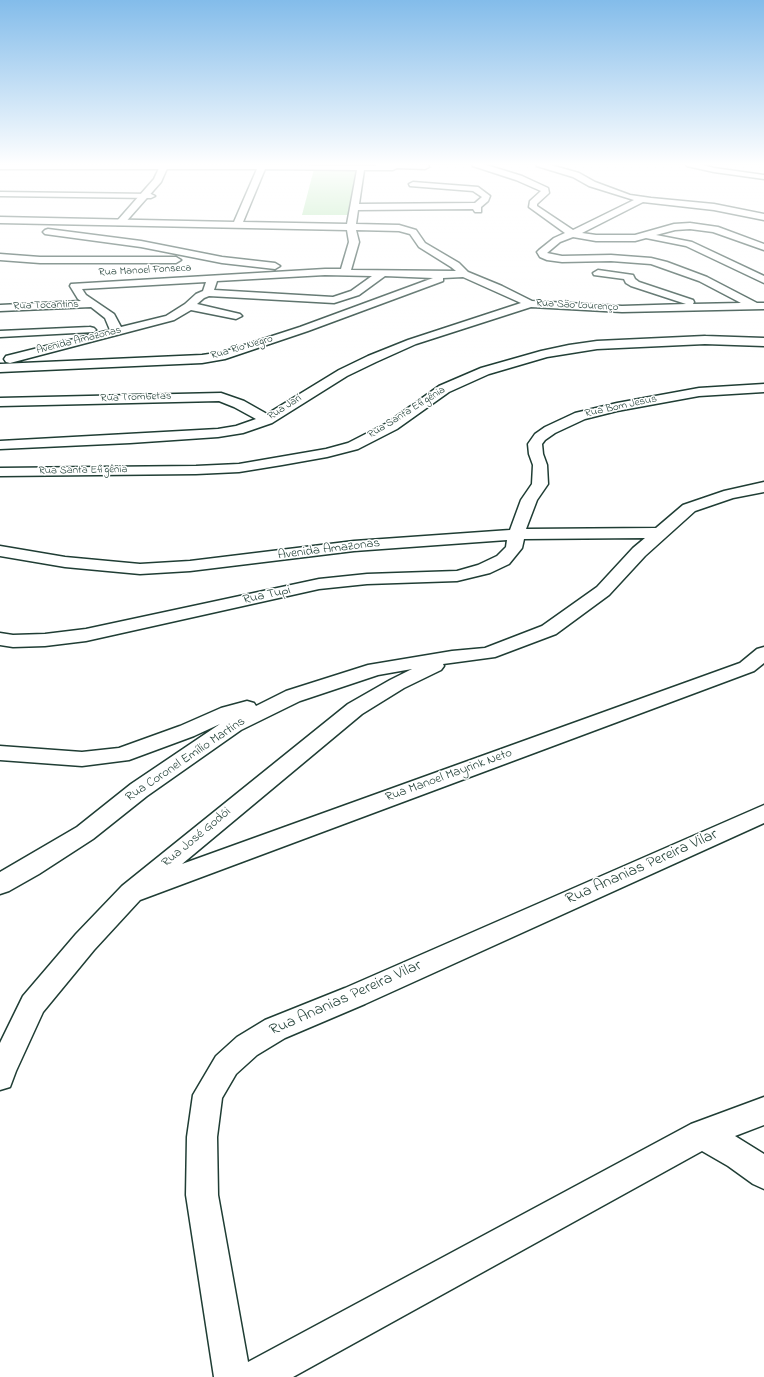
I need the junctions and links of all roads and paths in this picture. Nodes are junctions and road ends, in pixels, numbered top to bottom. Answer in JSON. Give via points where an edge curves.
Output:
{"nodes":[{"id":1,"x":30,"y":228,"type":"edge"},
{"id":2,"x":351,"y":228,"type":"edge"},
{"id":3,"x":398,"y":228,"type":"edge"},
{"id":4,"x":564,"y":228,"type":"edge"},
{"id":5,"x":584,"y":228,"type":"edge"},
{"id":6,"x":670,"y":228,"type":"edge"},
{"id":7,"x":707,"y":228,"type":"edge"},
{"id":8,"x":572,"y":234,"type":"junction"},
{"id":9,"x":642,"y":237,"type":"junction"},
{"id":10,"x":764,"y":247,"type":"edge"},
{"id":11,"x":0,"y":257,"type":"edge"},
{"id":12,"x":40,"y":260,"type":"junction"},
{"id":13,"x":84,"y":260,"type":"junction"},
{"id":14,"x":222,"y":260,"type":"junction"},
{"id":15,"x":0,"y":263,"type":"edge"},
{"id":16,"x":289,"y":267,"type":"junction"},
{"id":17,"x":678,"y":268,"type":"junction"},
{"id":18,"x":346,"y":269,"type":"junction"},
{"id":19,"x":598,"y":273,"type":"dead end"},
{"id":20,"x":654,"y":273,"type":"dead end"},
{"id":21,"x":382,"y":274,"type":"junction"},
{"id":22,"x":464,"y":274,"type":"junction"},
{"id":23,"x":279,"y":275,"type":"junction"},
{"id":24,"x":448,"y":275,"type":"junction"},
{"id":25,"x":642,"y":275,"type":"dead end"},
{"id":26,"x":629,"y":277,"type":"junction"},
{"id":27,"x":212,"y":280,"type":"junction"},
{"id":28,"x":764,"y":280,"type":"edge"},
{"id":29,"x":75,"y":286,"type":"junction"},
{"id":30,"x":208,"y":293,"type":"junction"},
{"id":31,"x":91,"y":304,"type":"junction"},
{"id":32,"x":530,"y":304,"type":"junction"},
{"id":33,"x":189,"y":306,"type":"junction"},
{"id":34,"x":759,"y":306,"type":"edge"},
{"id":35,"x":702,"y":307,"type":"junction"},
{"id":36,"x":0,"y":308,"type":"edge"},
{"id":37,"x":236,"y":316,"type":"dead end"},
{"id":38,"x":116,"y":330,"type":"junction"},
{"id":39,"x":0,"y":334,"type":"edge"},
{"id":40,"x":764,"y":342,"type":"edge"},
{"id":41,"x":0,"y":361,"type":"edge"},
{"id":42,"x":0,"y":368,"type":"edge"},
{"id":43,"x":764,"y":388,"type":"edge"},
{"id":44,"x":0,"y":402,"type":"edge"},
{"id":45,"x":267,"y":420,"type":"junction"},
{"id":46,"x":0,"y":445,"type":"edge"},
{"id":47,"x":0,"y":472,"type":"edge"},
{"id":48,"x":764,"y":487,"type":"edge"},
{"id":49,"x":659,"y":533,"type":"junction"},
{"id":50,"x":516,"y":534,"type":"junction"},
{"id":51,"x":0,"y":551,"type":"edge"},
{"id":52,"x":0,"y":639,"type":"edge"},
{"id":53,"x":764,"y":653,"type":"edge"},
{"id":54,"x":452,"y":657,"type":"junction"},
{"id":55,"x":755,"y":668,"type":"edge"},
{"id":56,"x":293,"y":696,"type":"junction"},
{"id":57,"x":0,"y":753,"type":"edge"},
{"id":58,"x":764,"y":813,"type":"edge"},
{"id":59,"x":0,"y":884,"type":"edge"},
{"id":60,"x":131,"y":893,"type":"junction"},
{"id":61,"x":0,"y":1077,"type":"edge"},
{"id":62,"x":764,"y":1111,"type":"edge"},
{"id":63,"x":702,"y":1134,"type":"junction"},
{"id":64,"x":764,"y":1173,"type":"edge"},
{"id":65,"x":232,"y":1377,"type":"edge"},
{"id":66,"x":257,"y":1377,"type":"edge"}],
"edges":[{"from":1,"to":14,"type":"street","via":[[141,244]]},
{"from":2,"to":18,"type":"street","via":[[354,242]]},
{"from":3,"to":22,"type":"street","via":[[413,232],[422,245],[455,265]]},
{"from":4,"to":8,"type":"street"},
{"from":5,"to":8,"type":"street"},
{"from":6,"to":9,"type":"street"},
{"from":7,"to":10,"type":"street"},
{"from":8,"to":9,"type":"street","via":[[596,238]]},
{"from":8,"to":17,"type":"street","via":[[557,240],[542,252],[543,255],[562,259],[630,259]]},
{"from":9,"to":28,"type":"street","via":[[689,244]]},
{"from":11,"to":12,"type":"street"},
{"from":12,"to":13,"type":"street"},
{"from":12,"to":15,"type":"street"},
{"from":13,"to":14,"type":"street"},
{"from":13,"to":29,"type":"street","via":[[77,273]]},
{"from":14,"to":16,"type":"street"},
{"from":16,"to":18,"type":"street"},
{"from":16,"to":23,"type":"street"},
{"from":17,"to":20,"type":"street"},
{"from":17,"to":34,"type":"street"},
{"from":18,"to":21,"type":"street","name":"Rua São Lourenço"},
{"from":18,"to":23,"type":"street","name":"Rua São Lourenço"},
{"from":19,"to":26,"type":"street"},
{"from":21,"to":24,"type":"street","name":"Rua São Lourenço"},
{"from":21,"to":30,"type":"street","via":[[355,293],[334,300]]},
{"from":22,"to":24,"type":"street","name":"Rua São Lourenço"},
{"from":22,"to":32,"type":"street","name":"Rua São Lourenço"},
{"from":23,"to":27,"type":"street","name":"Rua Manoel Fonseca"},
{"from":24,"to":42,"type":"street","name":"Rua Rio Negro","via":[[304,329],[225,355],[195,360]]},
{"from":25,"to":26,"type":"street"},
{"from":26,"to":35,"type":"street","via":[[635,284]]},
{"from":27,"to":29,"type":"street","name":"Rua Manoel Fonseca"},
{"from":27,"to":30,"type":"street"},
{"from":29,"to":31,"type":"street","via":[[82,297]]},
{"from":30,"to":33,"type":"street","name":"Avenida Amazonas","via":[[197,298]]},
{"from":31,"to":36,"type":"street","name":"Rua Tocantins"},
{"from":31,"to":38,"type":"street","via":[[110,316]]},
{"from":32,"to":35,"type":"street","name":"Rua São Lourenço","via":[[622,309]]},
{"from":32,"to":45,"type":"street","name":"Rua Jarí","via":[[412,342],[372,359],[322,385]]},
{"from":33,"to":37,"type":"street"},
{"from":33,"to":38,"type":"street","name":"Avenida Amazonas","via":[[170,318]]},
{"from":34,"to":35,"type":"street","name":"Rua São Lourenço"},
{"from":38,"to":39,"type":"street"},
{"from":38,"to":41,"type":"street","name":"Avenida Amazonas"},
{"from":40,"to":47,"type":"street","name":"Rua Santa Efigênia","via":[[704,340],[569,348],[485,371],[444,389],[392,426],[353,446],[327,454],[282,462],[196,470]]},
{"from":43,"to":50,"type":"street","name":"Rua Bom Jesus","via":[[698,392],[632,404],[580,416],[550,430],[535,444],[540,465],[540,484],[529,500]]},
{"from":44,"to":45,"type":"street","name":"Rua Trombetas","via":[[221,397]]},
{"from":45,"to":46,"type":"street","name":"Rua Jarí","via":[[238,430],[218,433]]},
{"from":48,"to":49,"type":"street","name":"Rua Coronel Emílio Martins","via":[[729,494],[689,508]]},
{"from":49,"to":50,"type":"street","name":"Avenida Amazonas"},
{"from":49,"to":54,"type":"street","name":"Rua Coronel Emílio Martins","via":[[618,572],[603,591],[549,630],[488,653]]},
{"from":50,"to":51,"type":"street","name":"Avenida Amazonas","via":[[354,546],[190,566],[140,569],[65,562]]},
{"from":50,"to":52,"type":"street","name":"Rua Tupi","via":[[514,548],[503,560],[484,569],[458,576],[367,579],[319,584],[86,635],[45,640]]},
{"from":53,"to":55,"type":"street","name":"Rua Manoel Mayrink Neto"},
{"from":54,"to":56,"type":"street","name":"Rua Coronel Emílio Martins","via":[[375,669]]},
{"from":54,"to":60,"type":"street","name":"Rua José Godói","via":[[397,684],[355,709]]},
{"from":55,"to":60,"type":"street","name":"Rua Manoel Mayrink Neto"},
{"from":56,"to":57,"type":"street","via":[[228,713],[121,755],[82,759]]},
{"from":56,"to":59,"type":"street","name":"Rua Coronel Emílio Martins","via":[[234,724],[139,790],[85,833]]},
{"from":58,"to":65,"type":"street","name":"Rua Ananias Pereira Vilar","via":[[355,996],[275,1029],[247,1046],[226,1065],[208,1095],[202,1138],[202,1195]]},
{"from":60,"to":61,"type":"street","name":"Rua José Godói","via":[[85,942],[33,1004]]},
{"from":62,"to":63,"type":"street"},
{"from":63,"to":64,"type":"street"},
{"from":63,"to":66,"type":"street"}]}
